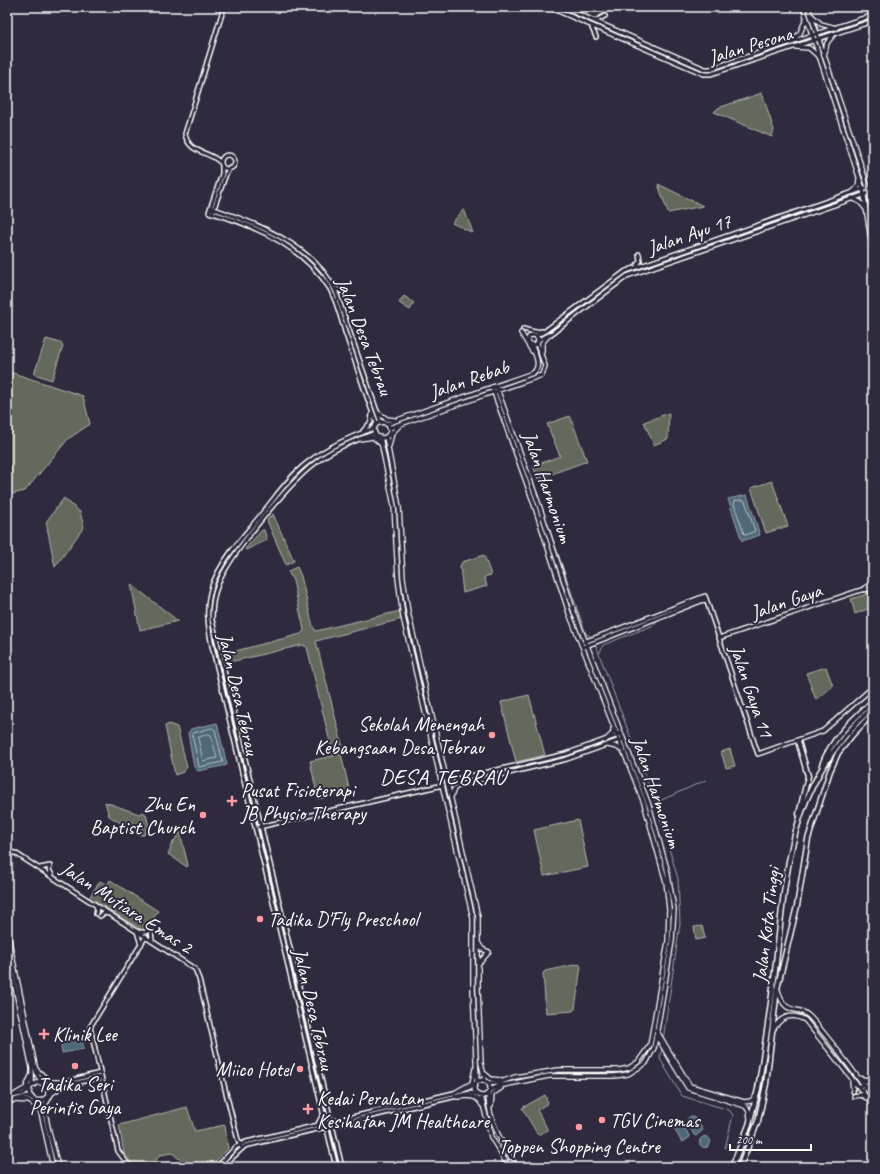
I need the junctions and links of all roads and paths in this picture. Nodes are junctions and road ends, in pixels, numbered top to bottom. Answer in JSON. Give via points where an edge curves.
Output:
{"nodes":[{"id":1,"x":224,"y":7,"type":"edge"},
{"id":2,"x":549,"y":7,"type":"edge"},
{"id":3,"x":562,"y":7,"type":"edge"},
{"id":4,"x":803,"y":7,"type":"edge"},
{"id":5,"x":808,"y":7,"type":"edge"},
{"id":6,"x":810,"y":14,"type":"junction"},
{"id":7,"x":873,"y":15,"type":"edge"},
{"id":8,"x":605,"y":16,"type":"dead end"},
{"id":9,"x":806,"y":19,"type":"junction"},
{"id":10,"x":593,"y":21,"type":"junction"},
{"id":11,"x":873,"y":21,"type":"edge"},
{"id":12,"x":591,"y":27,"type":"junction"},
{"id":13,"x":836,"y":28,"type":"junction"},
{"id":14,"x":817,"y":34,"type":"junction"},
{"id":15,"x":834,"y":34,"type":"junction"},
{"id":16,"x":812,"y":36,"type":"junction"},
{"id":17,"x":596,"y":37,"type":"dead end"},
{"id":18,"x":818,"y":39,"type":"junction"},
{"id":19,"x":814,"y":41,"type":"junction"},
{"id":20,"x":791,"y":43,"type":"junction"},
{"id":21,"x":796,"y":47,"type":"junction"},
{"id":22,"x":824,"y":56,"type":"junction"},
{"id":23,"x":820,"y":59,"type":"junction"},
{"id":24,"x":854,"y":148,"type":"junction"},
{"id":25,"x":850,"y":152,"type":"junction"},
{"id":26,"x":210,"y":156,"type":"junction"},
{"id":27,"x":222,"y":157,"type":"junction"},
{"id":28,"x":221,"y":164,"type":"junction"},
{"id":29,"x":230,"y":168,"type":"junction"},
{"id":30,"x":859,"y":178,"type":"junction"},
{"id":31,"x":868,"y":187,"type":"junction"},
{"id":32,"x":863,"y":188,"type":"junction"},
{"id":33,"x":853,"y":192,"type":"junction"},
{"id":34,"x":869,"y":193,"type":"junction"},
{"id":35,"x":865,"y":194,"type":"junction"},
{"id":36,"x":852,"y":198,"type":"junction"},
{"id":37,"x":216,"y":202,"type":"junction"},
{"id":38,"x":867,"y":210,"type":"junction"},
{"id":39,"x":212,"y":211,"type":"junction"},
{"id":40,"x":224,"y":212,"type":"junction"},
{"id":41,"x":873,"y":216,"type":"edge"},
{"id":42,"x":873,"y":252,"type":"edge"},
{"id":43,"x":639,"y":254,"type":"dead end"},
{"id":44,"x":632,"y":268,"type":"junction"},
{"id":45,"x":334,"y":287,"type":"junction"},
{"id":46,"x":346,"y":292,"type":"dead end"},
{"id":47,"x":522,"y":331,"type":"joint"},
{"id":48,"x":545,"y":331,"type":"junction"},
{"id":49,"x":536,"y":336,"type":"junction"},
{"id":50,"x":548,"y":336,"type":"junction"},
{"id":51,"x":538,"y":342,"type":"junction"},
{"id":52,"x":531,"y":345,"type":"junction"},
{"id":53,"x":535,"y":355,"type":"junction"},
{"id":54,"x":542,"y":355,"type":"junction"},
{"id":55,"x":494,"y":386,"type":"junction"},
{"id":56,"x":507,"y":388,"type":"junction"},
{"id":57,"x":496,"y":392,"type":"junction"},
{"id":58,"x":485,"y":396,"type":"junction"},
{"id":59,"x":499,"y":400,"type":"junction"},
{"id":60,"x":372,"y":411,"type":"junction"},
{"id":61,"x":378,"y":413,"type":"junction"},
{"id":62,"x":401,"y":419,"type":"junction"},
{"id":63,"x":382,"y":422,"type":"junction"},
{"id":64,"x":386,"y":424,"type":"junction"},
{"id":65,"x":402,"y":424,"type":"junction"},
{"id":66,"x":376,"y":426,"type":"junction"},
{"id":67,"x":389,"y":428,"type":"junction"},
{"id":68,"x":375,"y":433,"type":"junction"},
{"id":69,"x":360,"y":434,"type":"junction"},
{"id":70,"x":386,"y":437,"type":"junction"},
{"id":71,"x":380,"y":438,"type":"junction"},
{"id":72,"x":360,"y":439,"type":"junction"},
{"id":73,"x":381,"y":443,"type":"junction"},
{"id":74,"x":388,"y":450,"type":"junction"},
{"id":75,"x":872,"y":583,"type":"edge"},
{"id":76,"x":862,"y":590,"type":"junction"},
{"id":77,"x":873,"y":590,"type":"edge"},
{"id":78,"x":720,"y":638,"type":"junction"},
{"id":79,"x":586,"y":643,"type":"junction"},
{"id":80,"x":217,"y":645,"type":"junction"},
{"id":81,"x":582,"y":645,"type":"junction"},
{"id":82,"x":212,"y":646,"type":"junction"},
{"id":83,"x":873,"y":687,"type":"edge"},
{"id":84,"x":873,"y":701,"type":"edge"},
{"id":85,"x":873,"y":707,"type":"edge"},
{"id":86,"x":873,"y":714,"type":"edge"},
{"id":87,"x":873,"y":718,"type":"edge"},
{"id":88,"x":862,"y":724,"type":"junction"},
{"id":89,"x":613,"y":727,"type":"junction"},
{"id":90,"x":619,"y":735,"type":"junction"},
{"id":91,"x":621,"y":740,"type":"junction"},
{"id":92,"x":605,"y":741,"type":"junction"},
{"id":93,"x":798,"y":741,"type":"junction"},
{"id":94,"x":608,"y":745,"type":"junction"},
{"id":95,"x":623,"y":752,"type":"junction"},
{"id":96,"x":444,"y":771,"type":"junction"},
{"id":97,"x":821,"y":771,"type":"junction"},
{"id":98,"x":458,"y":779,"type":"junction"},
{"id":99,"x":459,"y":784,"type":"junction"},
{"id":100,"x":443,"y":785,"type":"junction"},
{"id":101,"x":451,"y":797,"type":"junction"},
{"id":102,"x":798,"y":820,"type":"junction"},
{"id":103,"x":260,"y":827,"type":"junction"},
{"id":104,"x":256,"y":828,"type":"junction"},
{"id":105,"x":7,"y":852,"type":"edge"},
{"id":106,"x":38,"y":867,"type":"junction"},
{"id":107,"x":53,"y":876,"type":"junction"},
{"id":108,"x":274,"y":885,"type":"junction"},
{"id":109,"x":270,"y":886,"type":"junction"},
{"id":110,"x":91,"y":901,"type":"junction"},
{"id":111,"x":96,"y":914,"type":"dead end"},
{"id":112,"x":100,"y":916,"type":"dead end"},
{"id":113,"x":114,"y":916,"type":"junction"},
{"id":114,"x":137,"y":930,"type":"junction"},
{"id":115,"x":7,"y":931,"type":"edge"},
{"id":116,"x":146,"y":936,"type":"junction"},
{"id":117,"x":154,"y":942,"type":"junction"},
{"id":118,"x":478,"y":943,"type":"junction"},
{"id":119,"x":141,"y":945,"type":"junction"},
{"id":120,"x":7,"y":949,"type":"edge"},
{"id":121,"x":478,"y":964,"type":"junction"},
{"id":122,"x":777,"y":989,"type":"junction"},
{"id":123,"x":653,"y":1027,"type":"junction"},
{"id":124,"x":657,"y":1030,"type":"junction"},
{"id":125,"x":652,"y":1032,"type":"junction"},
{"id":126,"x":772,"y":1033,"type":"junction"},
{"id":127,"x":656,"y":1035,"type":"junction"},
{"id":128,"x":663,"y":1043,"type":"junction"},
{"id":129,"x":476,"y":1063,"type":"junction"},
{"id":130,"x":481,"y":1063,"type":"junction"},
{"id":131,"x":34,"y":1069,"type":"junction"},
{"id":132,"x":100,"y":1073,"type":"junction"},
{"id":133,"x":873,"y":1075,"type":"edge"},
{"id":134,"x":101,"y":1077,"type":"junction"},
{"id":135,"x":515,"y":1077,"type":"junction"},
{"id":136,"x":851,"y":1077,"type":"junction"},
{"id":137,"x":857,"y":1077,"type":"junction"},
{"id":138,"x":867,"y":1080,"type":"junction"},
{"id":139,"x":487,"y":1081,"type":"junction"},
{"id":140,"x":873,"y":1082,"type":"edge"},
{"id":141,"x":515,"y":1083,"type":"junction"},
{"id":142,"x":62,"y":1084,"type":"junction"},
{"id":143,"x":476,"y":1084,"type":"junction"},
{"id":144,"x":862,"y":1084,"type":"junction"},
{"id":145,"x":32,"y":1085,"type":"junction"},
{"id":146,"x":44,"y":1085,"type":"junction"},
{"id":147,"x":865,"y":1088,"type":"junction"},
{"id":148,"x":29,"y":1089,"type":"junction"},
{"id":149,"x":860,"y":1089,"type":"junction"},
{"id":150,"x":853,"y":1091,"type":"dead end"},
{"id":151,"x":456,"y":1092,"type":"junction"},
{"id":152,"x":489,"y":1092,"type":"junction"},
{"id":153,"x":758,"y":1093,"type":"junction"},
{"id":154,"x":870,"y":1093,"type":"junction"},
{"id":155,"x":476,"y":1094,"type":"junction"},
{"id":156,"x":47,"y":1095,"type":"junction"},
{"id":157,"x":481,"y":1096,"type":"junction"},
{"id":158,"x":854,"y":1096,"type":"dead end"},
{"id":159,"x":7,"y":1097,"type":"edge"},
{"id":160,"x":457,"y":1097,"type":"junction"},
{"id":161,"x":873,"y":1097,"type":"edge"},
{"id":162,"x":14,"y":1098,"type":"junction"},
{"id":163,"x":32,"y":1098,"type":"junction"},
{"id":164,"x":868,"y":1098,"type":"junction"},
{"id":165,"x":36,"y":1101,"type":"junction"},
{"id":166,"x":7,"y":1102,"type":"edge"},
{"id":167,"x":873,"y":1105,"type":"edge"},
{"id":168,"x":491,"y":1111,"type":"junction"},
{"id":169,"x":328,"y":1112,"type":"junction"},
{"id":170,"x":485,"y":1112,"type":"junction"},
{"id":171,"x":43,"y":1113,"type":"junction"},
{"id":172,"x":324,"y":1113,"type":"junction"},
{"id":173,"x":340,"y":1119,"type":"junction"},
{"id":174,"x":326,"y":1122,"type":"junction"},
{"id":175,"x":330,"y":1122,"type":"junction"},
{"id":176,"x":318,"y":1124,"type":"junction"},
{"id":177,"x":343,"y":1124,"type":"junction"},
{"id":178,"x":749,"y":1125,"type":"junction"},
{"id":179,"x":332,"y":1126,"type":"junction"},
{"id":180,"x":327,"y":1127,"type":"junction"},
{"id":181,"x":318,"y":1129,"type":"junction"},
{"id":182,"x":334,"y":1138,"type":"junction"},
{"id":183,"x":330,"y":1139,"type":"junction"},
{"id":184,"x":241,"y":1146,"type":"junction"},
{"id":185,"x":53,"y":1167,"type":"edge"},
{"id":186,"x":58,"y":1167,"type":"edge"},
{"id":187,"x":130,"y":1167,"type":"edge"},
{"id":188,"x":217,"y":1167,"type":"edge"},
{"id":189,"x":222,"y":1167,"type":"edge"},
{"id":190,"x":336,"y":1167,"type":"edge"},
{"id":191,"x":342,"y":1167,"type":"edge"},
{"id":192,"x":499,"y":1167,"type":"edge"},
{"id":193,"x":509,"y":1167,"type":"edge"},
{"id":194,"x":517,"y":1167,"type":"edge"},
{"id":195,"x":521,"y":1167,"type":"edge"},
{"id":196,"x":732,"y":1167,"type":"edge"},
{"id":197,"x":740,"y":1167,"type":"edge"}],
"edges":[{"from":1,"to":26,"type":"street","via":[[185,131],[192,147]]},
{"from":2,"to":12,"type":"street","name":"Jalan Pesona"},
{"from":3,"to":10,"type":"street","name":"Jalan Pesona"},
{"from":4,"to":9,"type":"main road"},
{"from":5,"to":6,"type":"main road"},
{"from":6,"to":13,"type":"main road","via":[[821,24]]},
{"from":6,"to":14,"type":"main road"},
{"from":7,"to":13,"type":"street","name":"Jalan Pesona"},
{"from":8,"to":10,"type":"street"},
{"from":9,"to":16,"type":"main road"},
{"from":9,"to":20,"type":"main road","via":[[800,33]]},
{"from":10,"to":20,"type":"street","name":"Jalan Pesona","via":[[705,69]]},
{"from":11,"to":15,"type":"street","name":"Jalan Pesona"},
{"from":12,"to":17,"type":"street"},
{"from":12,"to":21,"type":"street","name":"Jalan Pesona","via":[[704,74]]},
{"from":13,"to":14,"type":"street","name":"Jalan Pesona"},
{"from":14,"to":16,"type":"street","name":"Jalan Pesona"},
{"from":14,"to":18,"type":"main road"},
{"from":15,"to":18,"type":"street","name":"Jalan Pesona"},
{"from":15,"to":22,"type":"main road","via":[[827,43]]},
{"from":16,"to":19,"type":"main road"},
{"from":16,"to":20,"type":"street","name":"Jalan Pesona"},
{"from":18,"to":19,"type":"street","name":"Jalan Pesona"},
{"from":18,"to":22,"type":"main road"},
{"from":19,"to":21,"type":"street","name":"Jalan Pesona"},
{"from":19,"to":23,"type":"main road"},
{"from":21,"to":23,"type":"main road","via":[[809,48]]},
{"from":22,"to":24,"type":"main road"},
{"from":23,"to":25,"type":"main road"},
{"from":24,"to":25,"type":"main road"},
{"from":24,"to":31,"type":"main road"},
{"from":25,"to":30,"type":"main road"},
{"from":26,"to":27,"type":"street"},
{"from":26,"to":28,"type":"street"},
{"from":27,"to":28,"type":"street"},
{"from":27,"to":29,"type":"street","via":[[228,154],[234,158],[235,164]]},
{"from":28,"to":29,"type":"street"},
{"from":28,"to":39,"type":"street","via":[[222,174]]},
{"from":29,"to":37,"type":"street"},
{"from":30,"to":32,"type":"main road"},
{"from":30,"to":33,"type":"main road","via":[[858,187]]},
{"from":31,"to":32,"type":"street","name":"Jalan Ayu 17"},
{"from":31,"to":34,"type":"main road"},
{"from":32,"to":33,"type":"street","name":"Jalan Ayu 17"},
{"from":32,"to":35,"type":"main road"},
{"from":33,"to":44,"type":"street","name":"Jalan Ayu 17"},
{"from":34,"to":35,"type":"street","name":"Jalan Ayu 17"},
{"from":34,"to":41,"type":"main road"},
{"from":35,"to":36,"type":"street","name":"Jalan Ayu 17"},
{"from":35,"to":38,"type":"main road"},
{"from":36,"to":38,"type":"main road"},
{"from":36,"to":50,"type":"street","name":"Jalan Ayu 17","via":[[627,276]]},
{"from":37,"to":39,"type":"street"},
{"from":37,"to":40,"type":"street"},
{"from":38,"to":42,"type":"main road"},
{"from":39,"to":40,"type":"street","name":"Jalan Desa Tebrau"},
{"from":39,"to":60,"type":"street","name":"Jalan Desa Tebrau","via":[[276,239],[308,264],[324,282],[335,302]]},
{"from":40,"to":45,"type":"street","name":"Jalan Desa Tebrau","via":[[259,225],[287,241],[318,267]]},
{"from":43,"to":44,"type":"street","via":[[640,263]]},
{"from":44,"to":48,"type":"street","name":"Jalan Ayu 17","via":[[616,277]]},
{"from":45,"to":46,"type":"street"},
{"from":45,"to":61,"type":"street","name":"Jalan Desa Tebrau"},
{"from":47,"to":48,"type":"street"},
{"from":47,"to":53,"type":"main road"},
{"from":48,"to":49,"type":"street","name":"Jalan Ayu 17"},
{"from":49,"to":51,"type":"main road","name":"Jalan Rebab"},
{"from":49,"to":52,"type":"main road","name":"Jalan Rebab","via":[[529,337],[528,342]]},
{"from":50,"to":51,"type":"street","name":"Jalan Ayu 17"},
{"from":50,"to":54,"type":"main road","via":[[542,343]]},
{"from":51,"to":52,"type":"main road","name":"Jalan Rebab"},
{"from":51,"to":54,"type":"main road","name":"Jalan Rebab"},
{"from":52,"to":53,"type":"main road","name":"Jalan Rebab"},
{"from":53,"to":55,"type":"main road","name":"Jalan Rebab","via":[[538,365],[535,372]]},
{"from":54,"to":56,"type":"main road","name":"Jalan Rebab","via":[[545,366],[542,375]]},
{"from":55,"to":57,"type":"main road","name":"Jalan Harmonium"},
{"from":55,"to":62,"type":"main road","name":"Jalan Rebab"},
{"from":56,"to":57,"type":"main road","name":"Jalan Rebab"},
{"from":56,"to":59,"type":"main road"},
{"from":57,"to":58,"type":"main road","name":"Jalan Rebab"},
{"from":57,"to":59,"type":"main road","name":"Jalan Harmonium"},
{"from":58,"to":59,"type":"main road"},
{"from":58,"to":65,"type":"main road","name":"Jalan Rebab"},
{"from":59,"to":79,"type":"main road","name":"Jalan Harmonium"},
{"from":59,"to":81,"type":"main road","name":"Jalan Harmonium"},
{"from":60,"to":66,"type":"street","name":"Jalan Desa Tebrau"},
{"from":60,"to":69,"type":"street","via":[[371,422]]},
{"from":61,"to":62,"type":"main road","via":[[387,419]]},
{"from":61,"to":63,"type":"street","name":"Jalan Desa Tebrau"},
{"from":62,"to":64,"type":"main road","name":"Jalan Rebab"},
{"from":63,"to":64,"type":"main road"},
{"from":63,"to":66,"type":"main road"},
{"from":64,"to":67,"type":"main road"},
{"from":65,"to":67,"type":"main road","name":"Jalan Rebab"},
{"from":65,"to":74,"type":"main road","via":[[392,434]]},
{"from":66,"to":68,"type":"main road"},
{"from":66,"to":69,"type":"street","name":"Jalan Desa Tebrau"},
{"from":67,"to":70,"type":"main road"},
{"from":68,"to":71,"type":"main road"},
{"from":68,"to":72,"type":"street","name":"Jalan Desa Tebrau"},
{"from":69,"to":82,"type":"street","name":"Jalan Desa Tebrau","via":[[306,463],[231,553],[215,580],[210,595],[207,621]]},
{"from":70,"to":71,"type":"main road"},
{"from":70,"to":74,"type":"main road"},
{"from":71,"to":73,"type":"main road"},
{"from":72,"to":73,"type":"main road","via":[[373,437]]},
{"from":72,"to":80,"type":"street","name":"Jalan Desa Tebrau","via":[[326,456],[306,470],[235,556],[219,582],[214,596],[212,620]]},
{"from":73,"to":100,"type":"main road","via":[[394,506],[403,617]]},
{"from":74,"to":96,"type":"main road","via":[[399,507],[403,578],[408,612]]},
{"from":75,"to":76,"type":"street","name":"Jalan Gaya"},
{"from":75,"to":77,"type":"street"},
{"from":76,"to":77,"type":"street","name":"Jalan Gaya"},
{"from":76,"to":78,"type":"street","name":"Jalan Gaya"},
{"from":78,"to":79,"type":"street","name":"Jalan Gaya 11","via":[[706,597]]},
{"from":78,"to":93,"type":"street","name":"Jalan Gaya 11","via":[[758,754]]},
{"from":79,"to":81,"type":"street"},
{"from":79,"to":90,"type":"main road","name":"Jalan Harmonium"},
{"from":80,"to":82,"type":"street"},
{"from":80,"to":103,"type":"street","name":"Jalan Desa Tebrau"},
{"from":81,"to":89,"type":"main road","name":"Jalan Harmonium"},
{"from":82,"to":104,"type":"street","name":"Jalan Desa Tebrau"},
{"from":83,"to":93,"type":"street","via":[[823,731]]},
{"from":84,"to":97,"type":"highway","via":[[830,747]]},
{"from":85,"to":97,"type":"highway","name":"Jalan Kota Tinggi","via":[[841,739]]},
{"from":86,"to":88,"type":"highway","name":"Jalan Kota Tinggi"},
{"from":87,"to":88,"type":"highway"},
{"from":88,"to":122,"type":"highway","name":"Jalan Kota Tinggi","via":[[845,744],[830,771],[808,839],[798,900]]},
{"from":89,"to":90,"type":"main road","name":"Jalan Harmonium"},
{"from":89,"to":92,"type":"main road","via":[[613,733]]},
{"from":90,"to":91,"type":"main road","name":"Jalan Harmonium"},
{"from":90,"to":92,"type":"street"},
{"from":91,"to":94,"type":"street"},
{"from":91,"to":95,"type":"main road","name":"Jalan Harmonium"},
{"from":91,"to":124,"type":"main road","name":"Jalan Harmonium","via":[[649,805],[667,868],[674,909],[672,941]]},
{"from":92,"to":98,"type":"street","via":[[566,754]]},
{"from":93,"to":102,"type":"highway","via":[[808,776]]},
{"from":94,"to":95,"type":"main road"},
{"from":94,"to":99,"type":"street","via":[[567,759]]},
{"from":95,"to":123,"type":"main road","name":"Jalan Harmonium","via":[[644,803],[666,882],[669,909],[668,941]]},
{"from":96,"to":98,"type":"main road","via":[[449,777]]},
{"from":96,"to":101,"type":"main road"},
{"from":97,"to":102,"type":"highway","name":"Jalan Kota Tinggi"},
{"from":98,"to":99,"type":"street","via":[[455,782]]},
{"from":99,"to":101,"type":"main road"},
{"from":100,"to":103,"type":"street"},
{"from":100,"to":129,"type":"main road","via":[[473,918]]},
{"from":101,"to":118,"type":"main road","via":[[475,902]]},
{"from":102,"to":153,"type":"highway","name":"Jalan Kota Tinggi","via":[[788,865]]},
{"from":103,"to":104,"type":"street"},
{"from":103,"to":108,"type":"street","name":"Jalan Desa Tebrau"},
{"from":104,"to":109,"type":"street","name":"Jalan Desa Tebrau"},
{"from":105,"to":106,"type":"street","name":"Jalan Mutiara Emas 2","via":[[15,853]]},
{"from":106,"to":107,"type":"street","name":"Jalan Mutiara Emas 2"},
{"from":106,"to":107,"type":"street","via":[[50,866]]},
{"from":107,"to":110,"type":"street","name":"Jalan Mutiara Emas 2"},
{"from":108,"to":109,"type":"street"},
{"from":108,"to":169,"type":"street","name":"Jalan Desa Tebrau"},
{"from":109,"to":172,"type":"street","name":"Jalan Desa Tebrau"},
{"from":110,"to":111,"type":"street","via":[[96,906]]},
{"from":110,"to":113,"type":"street","name":"Jalan Mutiara Emas 2"},
{"from":112,"to":113,"type":"street","via":[[106,913]]},
{"from":113,"to":114,"type":"street","name":"Jalan Mutiara Emas 2"},
{"from":114,"to":116,"type":"street","name":"Jalan Mutiara Emas 2"},
{"from":114,"to":117,"type":"street","via":[[143,932],[151,928]]},
{"from":114,"to":119,"type":"street"},
{"from":115,"to":131,"type":"main road"},
{"from":116,"to":117,"type":"street","name":"Jalan Mutiara Emas 2"},
{"from":116,"to":119,"type":"street"},
{"from":117,"to":119,"type":"street"},
{"from":117,"to":184,"type":"street","name":"Jalan Mutiara Emas 2","via":[[192,966],[198,975]]},
{"from":118,"to":121,"type":"main road"},
{"from":118,"to":121,"type":"main road","via":[[488,952]]},
{"from":119,"to":132,"type":"street","via":[[90,1025]]},
{"from":120,"to":131,"type":"main road"},
{"from":121,"to":130,"type":"main road"},
{"from":122,"to":126,"type":"highway","name":"Jalan Kota Tinggi"},
{"from":122,"to":137,"type":"main road","via":[[784,1005],[810,1017]]},
{"from":123,"to":124,"type":"main road"},
{"from":123,"to":125,"type":"main road","name":"Jalan Harmonium"},
{"from":124,"to":127,"type":"main road","name":"Jalan Harmonium"},
{"from":124,"to":128,"type":"main road"},
{"from":125,"to":127,"type":"main road"},
{"from":125,"to":135,"type":"main road","name":"Jalan Harmonium","via":[[646,1052],[629,1068],[558,1070]]},
{"from":126,"to":136,"type":"main road","via":[[778,1022],[785,1017],[803,1018]]},
{"from":126,"to":197,"type":"highway","name":"Jalan Kota Tinggi","via":[[766,1084],[758,1120]]},
{"from":127,"to":128,"type":"main road"},
{"from":127,"to":141,"type":"main road","name":"Jalan Harmonium","via":[[649,1059],[628,1074],[558,1075]]},
{"from":128,"to":153,"type":"main road","via":[[690,1086],[744,1102],[751,1101]]},
{"from":128,"to":178,"type":"main road","via":[[688,1088],[745,1106],[750,1112]]},
{"from":129,"to":143,"type":"main road"},
{"from":129,"to":151,"type":"main road","via":[[473,1082]]},
{"from":130,"to":135,"type":"main road","via":[[485,1075],[490,1079],[498,1081]]},
{"from":130,"to":139,"type":"main road"},
{"from":131,"to":142,"type":"main road","via":[[50,1082]]},
{"from":131,"to":145,"type":"main road"},
{"from":131,"to":146,"type":"main road"},
{"from":131,"to":162,"type":"main road","via":[[28,1085]]},
{"from":132,"to":134,"type":"street"},
{"from":132,"to":142,"type":"street"},
{"from":133,"to":138,"type":"street"},
{"from":134,"to":142,"type":"street"},
{"from":134,"to":187,"type":"street","via":[[118,1151]]},
{"from":135,"to":139,"type":"main road","name":"Jalan Harmonium","via":[[498,1083]]},
{"from":136,"to":149,"type":"main road"},
{"from":136,"to":150,"type":"main road"},
{"from":137,"to":138,"type":"main road"},
{"from":137,"to":144,"type":"main road"},
{"from":138,"to":144,"type":"street"},
{"from":139,"to":143,"type":"main road","name":"Jalan Harmonium"},
{"from":139,"to":152,"type":"main road"},
{"from":140,"to":147,"type":"street"},
{"from":140,"to":154,"type":"main road"},
{"from":141,"to":152,"type":"main road","name":"Jalan Harmonium","via":[[499,1086]]},
{"from":141,"to":168,"type":"main road","via":[[495,1090],[491,1098]]},
{"from":142,"to":146,"type":"street"},
{"from":142,"to":156,"type":"street"},
{"from":142,"to":171,"type":"main road","via":[[49,1096]]},
{"from":143,"to":151,"type":"street"},
{"from":143,"to":155,"type":"main road"},
{"from":144,"to":147,"type":"main road"},
{"from":144,"to":149,"type":"street"},
{"from":145,"to":146,"type":"main road","via":[[38,1082]]},
{"from":145,"to":148,"type":"main road"},
{"from":146,"to":156,"type":"main road"},
{"from":147,"to":149,"type":"street"},
{"from":147,"to":154,"type":"main road"},
{"from":148,"to":162,"type":"street"},
{"from":148,"to":163,"type":"main road"},
{"from":149,"to":164,"type":"main road"},
{"from":151,"to":173,"type":"street"},
{"from":152,"to":157,"type":"main road","name":"Jalan Harmonium"},
{"from":152,"to":168,"type":"main road"},
{"from":153,"to":178,"type":"highway","name":"Jalan Kota Tinggi"},
{"from":154,"to":161,"type":"main road"},
{"from":155,"to":157,"type":"main road"},
{"from":155,"to":160,"type":"street"},
{"from":156,"to":165,"type":"main road","via":[[43,1100]]},
{"from":156,"to":171,"type":"main road"},
{"from":157,"to":170,"type":"main road"},
{"from":158,"to":164,"type":"main road"},
{"from":159,"to":162,"type":"street"},
{"from":160,"to":170,"type":"main road","via":[[475,1097]]},
{"from":160,"to":177,"type":"street"},
{"from":162,"to":163,"type":"street"},
{"from":162,"to":166,"type":"street"},
{"from":162,"to":171,"type":"main road","via":[[29,1101]]},
{"from":163,"to":165,"type":"main road"},
{"from":164,"to":167,"type":"main road"},
{"from":165,"to":171,"type":"main road"},
{"from":168,"to":194,"type":"main road","via":[[501,1143]]},
{"from":169,"to":173,"type":"street","via":[[334,1118]]},
{"from":169,"to":175,"type":"street","name":"Jalan Desa Tebrau"},
{"from":170,"to":193,"type":"main road","via":[[491,1137]]},
{"from":171,"to":185,"type":"main road"},
{"from":171,"to":186,"type":"main road"},
{"from":172,"to":174,"type":"street","name":"Jalan Desa Tebrau"},
{"from":172,"to":176,"type":"street"},
{"from":173,"to":175,"type":"street"},
{"from":174,"to":175,"type":"street"},
{"from":174,"to":176,"type":"street"},
{"from":174,"to":180,"type":"street","name":"Jalan Desa Tebrau"},
{"from":175,"to":179,"type":"street","name":"Jalan Desa Tebrau"},
{"from":176,"to":184,"type":"street"},
{"from":177,"to":179,"type":"street"},
{"from":177,"to":182,"type":"street","via":[[336,1128]]},
{"from":178,"to":196,"type":"highway","name":"Jalan Kota Tinggi"},
{"from":179,"to":180,"type":"street"},
{"from":179,"to":182,"type":"street","name":"Jalan Desa Tebrau"},
{"from":180,"to":181,"type":"street"},
{"from":180,"to":183,"type":"street","name":"Jalan Desa Tebrau"},
{"from":181,"to":183,"type":"street","via":[[325,1132]]},
{"from":181,"to":184,"type":"street"},
{"from":182,"to":191,"type":"street","name":"Jalan Desa Tebrau"},
{"from":183,"to":190,"type":"street","name":"Jalan Desa Tebrau"},
{"from":184,"to":188,"type":"street"},
{"from":184,"to":189,"type":"street"},
{"from":192,"to":195,"type":"main road","bridge":true,"via":[[510,1162]]}]}
